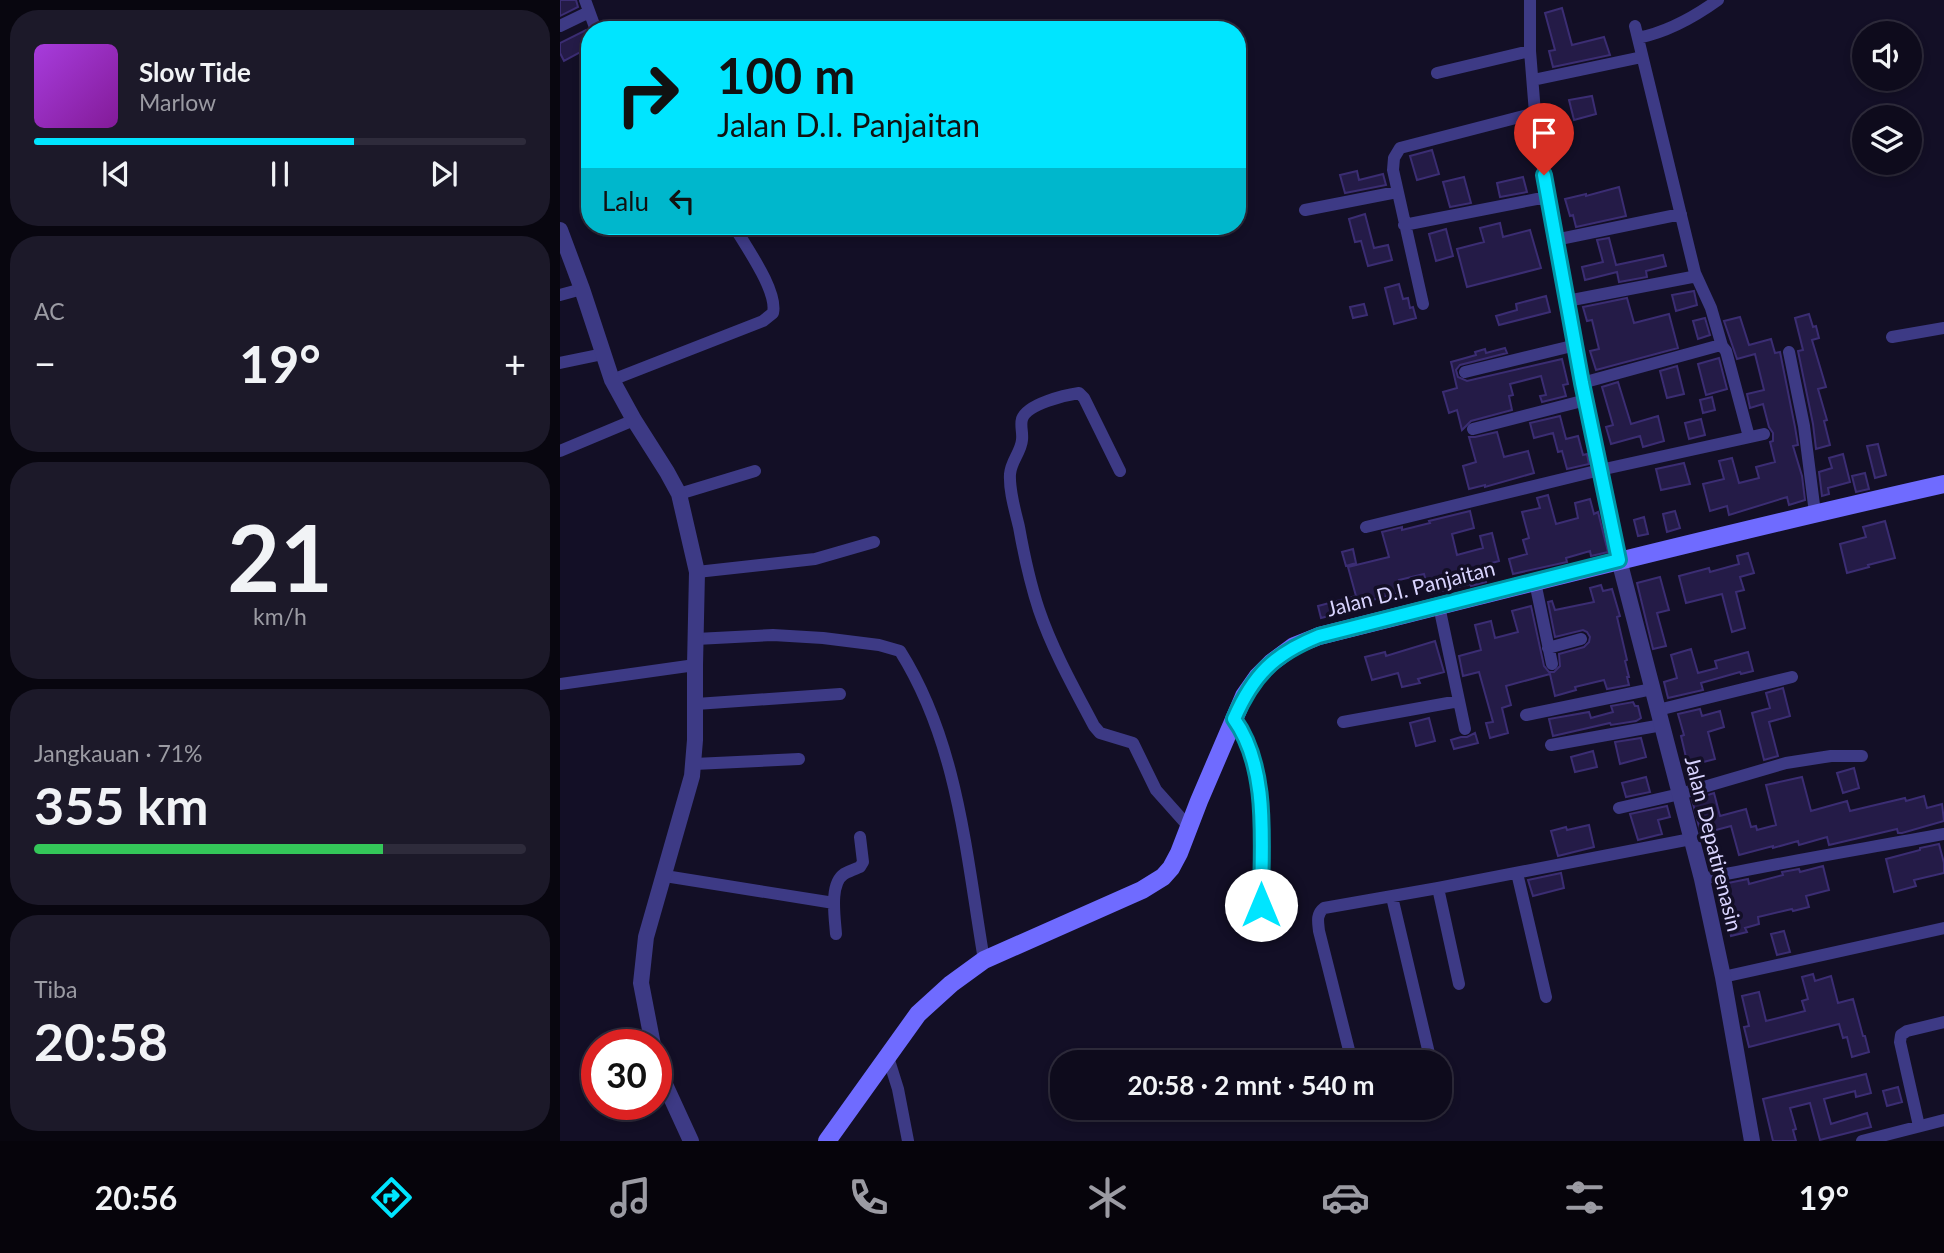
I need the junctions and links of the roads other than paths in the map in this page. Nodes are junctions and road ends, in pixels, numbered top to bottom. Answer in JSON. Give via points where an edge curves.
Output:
{"nodes":[{"id":1,"x":1530,"y":0,"type":"edge"},
{"id":2,"x":1718,"y":0,"type":"edge"},
{"id":3,"x":587,"y":6,"type":"edge"},
{"id":4,"x":560,"y":26,"type":"edge"},
{"id":5,"x":1530,"y":51,"type":"junction"},
{"id":6,"x":1642,"y":57,"type":"junction"},
{"id":7,"x":1437,"y":73,"type":"dead end"},
{"id":8,"x":1533,"y":80,"type":"junction"},
{"id":9,"x":1535,"y":113,"type":"junction"},
{"id":10,"x":1397,"y":192,"type":"junction"},
{"id":11,"x":1547,"y":197,"type":"junction"},
{"id":12,"x":1306,"y":210,"type":"dead end"},
{"id":13,"x":1681,"y":214,"type":"junction"},
{"id":14,"x":1404,"y":225,"type":"junction"},
{"id":15,"x":560,"y":230,"type":"edge"},
{"id":16,"x":739,"y":235,"type":"edge"},
{"id":17,"x":1555,"y":240,"type":"junction"},
{"id":18,"x":1695,"y":273,"type":"junction"},
{"id":19,"x":582,"y":289,"type":"junction"},
{"id":20,"x":560,"y":295,"type":"edge"},
{"id":21,"x":1567,"y":300,"type":"junction"},
{"id":22,"x":1423,"y":304,"type":"dead end"},
{"id":23,"x":1944,"y":328,"type":"edge"},
{"id":24,"x":1892,"y":337,"type":"dead end"},
{"id":25,"x":1576,"y":345,"type":"junction"},
{"id":26,"x":1722,"y":346,"type":"junction"},
{"id":27,"x":1789,"y":352,"type":"dead end"},
{"id":28,"x":603,"y":354,"type":"junction"},
{"id":29,"x":560,"y":363,"type":"edge"},
{"id":30,"x":1465,"y":373,"type":"dead end"},
{"id":31,"x":612,"y":380,"type":"junction"},
{"id":32,"x":1582,"y":383,"type":"junction"},
{"id":33,"x":1586,"y":400,"type":"junction"},
{"id":34,"x":634,"y":420,"type":"junction"},
{"id":35,"x":1473,"y":429,"type":"dead end"},
{"id":36,"x":1764,"y":434,"type":"dead end"},
{"id":37,"x":1749,"y":437,"type":"junction"},
{"id":38,"x":560,"y":451,"type":"edge"},
{"id":39,"x":1601,"y":470,"type":"junction"},
{"id":40,"x":755,"y":471,"type":"dead end"},
{"id":41,"x":1120,"y":471,"type":"dead end"},
{"id":42,"x":1944,"y":484,"type":"edge"},
{"id":43,"x":679,"y":494,"type":"junction"},
{"id":44,"x":1815,"y":513,"type":"junction"},
{"id":45,"x":1366,"y":527,"type":"dead end"},
{"id":46,"x":874,"y":542,"type":"dead end"},
{"id":47,"x":1619,"y":560,"type":"junction"},
{"id":48,"x":698,"y":572,"type":"junction"},
{"id":49,"x":1535,"y":582,"type":"junction"},
{"id":50,"x":1439,"y":606,"type":"junction"},
{"id":51,"x":696,"y":639,"type":"junction"},
{"id":52,"x":1581,"y":639,"type":"dead end"},
{"id":53,"x":1548,"y":648,"type":"junction"},
{"id":54,"x":1552,"y":664,"type":"dead end"},
{"id":55,"x":695,"y":665,"type":"junction"},
{"id":56,"x":1792,"y":677,"type":"dead end"},
{"id":57,"x":560,"y":684,"type":"edge"},
{"id":58,"x":1652,"y":689,"type":"junction"},
{"id":59,"x":840,"y":694,"type":"dead end"},
{"id":60,"x":1459,"y":701,"type":"junction"},
{"id":61,"x":695,"y":704,"type":"junction"},
{"id":62,"x":1526,"y":715,"type":"dead end"},
{"id":63,"x":1660,"y":717,"type":"junction"},
{"id":64,"x":1234,"y":719,"type":"junction"},
{"id":65,"x":1343,"y":722,"type":"dead end"},
{"id":66,"x":1465,"y":729,"type":"dead end"},
{"id":67,"x":1550,"y":745,"type":"dead end"},
{"id":68,"x":1862,"y":756,"type":"dead end"},
{"id":69,"x":799,"y":759,"type":"dead end"},
{"id":70,"x":694,"y":764,"type":"junction"},
{"id":71,"x":1680,"y":794,"type":"junction"},
{"id":72,"x":1619,"y":808,"type":"dead end"},
{"id":73,"x":1189,"y":827,"type":"junction"},
{"id":74,"x":1944,"y":834,"type":"edge"},
{"id":75,"x":860,"y":837,"type":"dead end"},
{"id":76,"x":1691,"y":839,"type":"junction"},
{"id":77,"x":1517,"y":873,"type":"junction"},
{"id":78,"x":665,"y":876,"type":"junction"},
{"id":79,"x":1702,"y":879,"type":"junction"},
{"id":80,"x":1438,"y":888,"type":"junction"},
{"id":81,"x":1392,"y":897,"type":"junction"},
{"id":82,"x":834,"y":903,"type":"junction"},
{"id":83,"x":1261,"y":926,"type":"dead end"},
{"id":84,"x":1944,"y":928,"type":"edge"},
{"id":85,"x":836,"y":934,"type":"dead end"},
{"id":86,"x":984,"y":960,"type":"junction"},
{"id":87,"x":1723,"y":977,"type":"junction"},
{"id":88,"x":1459,"y":984,"type":"dead end"},
{"id":89,"x":1546,"y":997,"type":"dead end"},
{"id":90,"x":1944,"y":1022,"type":"edge"},
{"id":91,"x":650,"y":1029,"type":"edge"},
{"id":92,"x":1349,"y":1050,"type":"edge"},
{"id":93,"x":1428,"y":1050,"type":"edge"},
{"id":94,"x":888,"y":1057,"type":"junction"},
{"id":95,"x":672,"y":1102,"type":"edge"},
{"id":96,"x":1944,"y":1120,"type":"edge"},
{"id":97,"x":1919,"y":1126,"type":"junction"},
{"id":98,"x":687,"y":1140,"type":"edge"},
{"id":99,"x":827,"y":1141,"type":"edge"},
{"id":100,"x":908,"y":1141,"type":"edge"},
{"id":101,"x":1752,"y":1141,"type":"edge"},
{"id":102,"x":1862,"y":1141,"type":"edge"}],
"edges":[{"from":1,"to":5,"type":"street"},
{"from":2,"to":6,"type":"street","via":[[1657,34],[1636,32]]},
{"from":3,"to":4,"type":"street"},
{"from":5,"to":7,"type":"street"},
{"from":5,"to":8,"type":"street"},
{"from":6,"to":8,"type":"street"},
{"from":6,"to":13,"type":"street"},
{"from":8,"to":9,"type":"street"},
{"from":9,"to":10,"type":"street","via":[[1400,148],[1393,170]]},
{"from":9,"to":11,"type":"street"},
{"from":10,"to":12,"type":"street"},
{"from":10,"to":14,"type":"street"},
{"from":11,"to":14,"type":"street"},
{"from":11,"to":17,"type":"street"},
{"from":13,"to":17,"type":"street"},
{"from":13,"to":18,"type":"street"},
{"from":14,"to":22,"type":"street"},
{"from":15,"to":19,"type":"street"},
{"from":16,"to":31,"type":"street","via":[[772,292],[773,313]]},
{"from":17,"to":21,"type":"street"},
{"from":18,"to":21,"type":"street"},
{"from":18,"to":26,"type":"street"},
{"from":19,"to":20,"type":"street"},
{"from":19,"to":28,"type":"street"},
{"from":21,"to":25,"type":"street"},
{"from":23,"to":24,"type":"street"},
{"from":25,"to":30,"type":"street"},
{"from":25,"to":32,"type":"street"},
{"from":26,"to":32,"type":"street"},
{"from":26,"to":37,"type":"street"},
{"from":27,"to":44,"type":"street"},
{"from":28,"to":29,"type":"street"},
{"from":28,"to":31,"type":"street"},
{"from":31,"to":34,"type":"street"},
{"from":32,"to":33,"type":"street"},
{"from":33,"to":35,"type":"street"},
{"from":33,"to":39,"type":"street"},
{"from":34,"to":38,"type":"street"},
{"from":34,"to":43,"type":"street"},
{"from":36,"to":37,"type":"street"},
{"from":37,"to":39,"type":"street"},
{"from":39,"to":45,"type":"street"},
{"from":39,"to":47,"type":"street"},
{"from":40,"to":43,"type":"street"},
{"from":41,"to":73,"type":"street","via":[[1079,393],[1036,406],[1023,416],[1023,440],[1012,463],[1010,482],[1024,555],[1052,644],[1094,726],[1100,733],[1133,743],[1156,790]]},
{"from":42,"to":44,"type":"main road","name":"Jalan D.I. Panjaitan"},
{"from":43,"to":48,"type":"street"},
{"from":44,"to":47,"type":"main road","name":"Jalan D.I. Panjaitan"},
{"from":46,"to":48,"type":"street","via":[[815,559]]},
{"from":47,"to":49,"type":"main road","name":"Jalan D.I. Panjaitan"},
{"from":47,"to":58,"type":"street","name":"Jalan Depatirenasin"},
{"from":48,"to":51,"type":"street"},
{"from":49,"to":50,"type":"main road","name":"Jalan D.I. Panjaitan"},
{"from":49,"to":53,"type":"street"},
{"from":50,"to":60,"type":"street"},
{"from":50,"to":64,"type":"main road","name":"Jalan D.I. Panjaitan","via":[[1294,646],[1258,676]]},
{"from":51,"to":55,"type":"street"},
{"from":51,"to":86,"type":"street","via":[[773,635],[900,650],[925,695],[945,750]]},
{"from":52,"to":53,"type":"street"},
{"from":53,"to":54,"type":"street"},
{"from":55,"to":57,"type":"street"},
{"from":55,"to":61,"type":"street"},
{"from":56,"to":63,"type":"street"},
{"from":58,"to":62,"type":"street"},
{"from":58,"to":63,"type":"street","name":"Jalan Depatirenasin"},
{"from":59,"to":61,"type":"street"},
{"from":60,"to":65,"type":"street"},
{"from":60,"to":66,"type":"street"},
{"from":61,"to":70,"type":"street"},
{"from":63,"to":67,"type":"street"},
{"from":63,"to":71,"type":"street","name":"Jalan Depatirenasin"},
{"from":64,"to":73,"type":"main road","name":"Jalan D.I. Panjaitan"},
{"from":64,"to":83,"type":"street","via":[[1243,731],[1260,788]]},
{"from":68,"to":71,"type":"street","via":[[1786,763]]},
{"from":69,"to":70,"type":"street"},
{"from":70,"to":78,"type":"street"},
{"from":71,"to":72,"type":"street"},
{"from":71,"to":76,"type":"street","name":"Jalan Depatirenasin"},
{"from":73,"to":86,"type":"main road","name":"Jalan D.I. Panjaitan","via":[[1163,877]]},
{"from":74,"to":79,"type":"street"},
{"from":75,"to":82,"type":"street","via":[[863,862],[842,875]]},
{"from":76,"to":77,"type":"street"},
{"from":76,"to":79,"type":"street","name":"Jalan Depatirenasin"},
{"from":77,"to":80,"type":"street"},
{"from":77,"to":89,"type":"street"},
{"from":78,"to":82,"type":"street"},
{"from":78,"to":91,"type":"street","via":[[646,937],[641,983]]},
{"from":79,"to":87,"type":"street","name":"Jalan Depatirenasin"},
{"from":80,"to":81,"type":"street"},
{"from":80,"to":88,"type":"street"},
{"from":81,"to":92,"type":"street","via":[[1320,911],[1319,931]]},
{"from":81,"to":93,"type":"street"},
{"from":82,"to":85,"type":"street"},
{"from":84,"to":87,"type":"street"},
{"from":86,"to":94,"type":"main road","name":"Jalan D.I. Panjaitan","via":[[918,1014]]},
{"from":87,"to":101,"type":"street","name":"Jalan Depatirenasin"},
{"from":90,"to":97,"type":"street","via":[[1901,1035]]},
{"from":94,"to":99,"type":"main road","name":"Jalan D.I. Panjaitan"},
{"from":94,"to":100,"type":"street"},
{"from":95,"to":98,"type":"street"},
{"from":96,"to":97,"type":"street"},
{"from":97,"to":102,"type":"street"}]}
